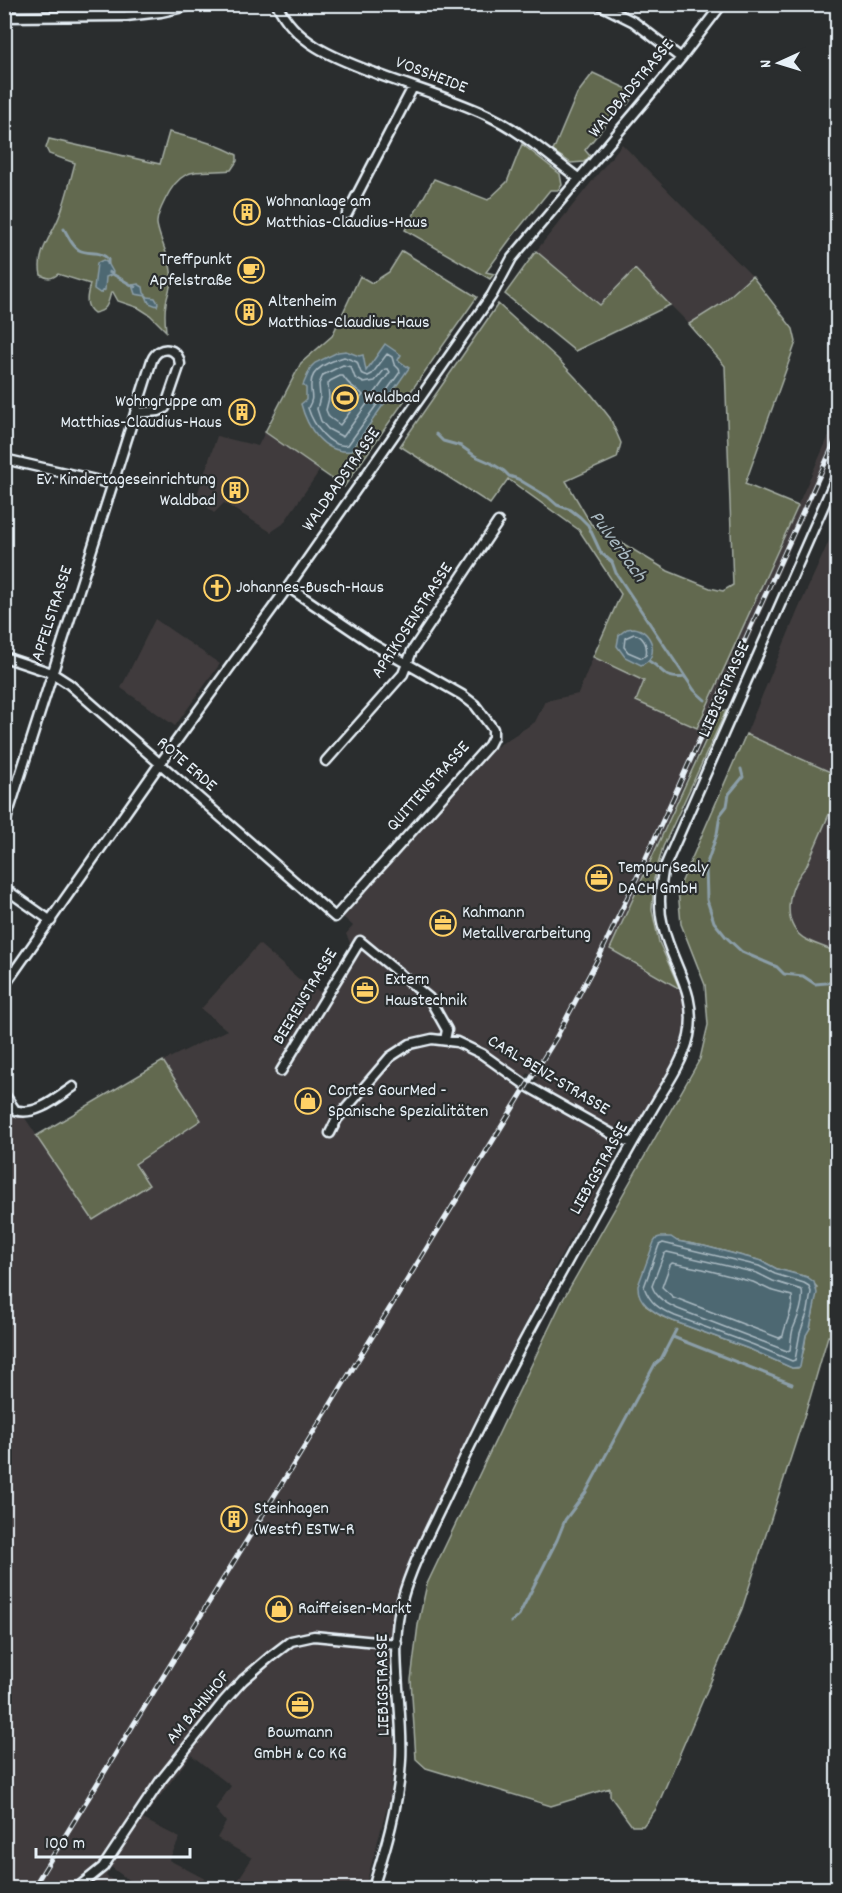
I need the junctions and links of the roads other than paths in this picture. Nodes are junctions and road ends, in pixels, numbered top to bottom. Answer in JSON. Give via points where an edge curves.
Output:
{"nodes":[{"id":1,"x":197,"y":4,"type":"edge"},
{"id":2,"x":277,"y":4,"type":"edge"},
{"id":3,"x":598,"y":4,"type":"edge"},
{"id":4,"x":722,"y":4,"type":"edge"},
{"id":5,"x":161,"y":8,"type":"edge"},
{"id":6,"x":5,"y":17,"type":"edge"},
{"id":7,"x":681,"y":58,"type":"junction"},
{"id":8,"x":413,"y":87,"type":"junction"},
{"id":9,"x":5,"y":150,"type":"edge"},
{"id":10,"x":4,"y":162,"type":"edge"},
{"id":11,"x":578,"y":178,"type":"junction"},
{"id":12,"x":347,"y":214,"type":"dead end"},
{"id":13,"x":135,"y":413,"type":"junction"},
{"id":14,"x":4,"y":459,"type":"edge"},
{"id":15,"x":837,"y":473,"type":"edge"},
{"id":16,"x":113,"y":484,"type":"junction"},
{"id":17,"x":498,"y":522,"type":"dead end"},
{"id":18,"x":288,"y":586,"type":"junction"},
{"id":19,"x":4,"y":657,"type":"edge"},
{"id":20,"x":407,"y":663,"type":"junction"},
{"id":21,"x":52,"y":673,"type":"junction"},
{"id":22,"x":326,"y":760,"type":"dead end"},
{"id":23,"x":159,"y":765,"type":"junction"},
{"id":24,"x":4,"y":826,"type":"edge"},
{"id":25,"x":4,"y":888,"type":"edge"},
{"id":26,"x":335,"y":917,"type":"joint"},
{"id":27,"x":51,"y":921,"type":"junction"},
{"id":28,"x":4,"y":986,"type":"edge"},
{"id":29,"x":445,"y":1040,"type":"junction"},
{"id":30,"x":281,"y":1071,"type":"dead end"},
{"id":31,"x":73,"y":1087,"type":"dead end"},
{"id":32,"x":4,"y":1094,"type":"edge"},
{"id":33,"x":330,"y":1133,"type":"dead end"},
{"id":34,"x":632,"y":1143,"type":"junction"},
{"id":35,"x":397,"y":1644,"type":"junction"},
{"id":36,"x":76,"y":1888,"type":"edge"},
{"id":37,"x":373,"y":1888,"type":"edge"}],
"edges":[{"from":1,"to":5,"type":"street"},
{"from":2,"to":8,"type":"street","name":"VOSSHEIDE","via":[[297,32],[330,56]]},
{"from":3,"to":7,"type":"street","via":[[634,22]]},
{"from":4,"to":7,"type":"street","name":"WALDBADSTRASSE"},
{"from":5,"to":6,"type":"street","via":[[116,16]]},
{"from":7,"to":11,"type":"street","name":"WALDBADSTRASSE"},
{"from":8,"to":11,"type":"street","name":"VOSSHEIDE","via":[[511,127]]},
{"from":8,"to":12,"type":"street"},
{"from":9,"to":10,"type":"street"},
{"from":11,"to":18,"type":"street","name":"WALDBADSTRASSE","via":[[512,258],[492,295]]},
{"from":13,"to":13,"type":"street","name":"APFELSTRASSE","via":[[165,408],[180,364],[174,352],[166,349],[153,355]]},
{"from":13,"to":16,"type":"street","name":"APFELSTRASSE"},
{"from":14,"to":16,"type":"street"},
{"from":15,"to":34,"type":"street","name":"LIEBIGSTRASSE","via":[[663,871],[660,911],[689,999],[689,1036],[677,1068]]},
{"from":16,"to":21,"type":"street","name":"APFELSTRASSE"},
{"from":17,"to":20,"type":"street","name":"APRIKOSENSTRASSE"},
{"from":18,"to":20,"type":"street","name":"QUITTENSTRASSE"},
{"from":18,"to":23,"type":"street","name":"WALDBADSTRASSE"},
{"from":19,"to":21,"type":"street","name":"ROTE ERDE"},
{"from":20,"to":22,"type":"street","name":"APRIKOSENSTRASSE","via":[[403,674]]},
{"from":20,"to":26,"type":"street","name":"QUITTENSTRASSE","via":[[475,705],[493,729],[493,737]]},
{"from":21,"to":23,"type":"street","name":"ROTE ERDE"},
{"from":21,"to":24,"type":"street","name":"APFELSTRASSE"},
{"from":23,"to":26,"type":"street","name":"ROTE ERDE"},
{"from":23,"to":27,"type":"street","name":"WALDBADSTRASSE"},
{"from":25,"to":27,"type":"street"},
{"from":27,"to":28,"type":"street","name":"WALDBADSTRASSE"},
{"from":29,"to":30,"type":"street","name":"BEERENSTRASSE","via":[[447,1030],[429,998],[360,940]]},
{"from":29,"to":33,"type":"street","name":"CARL-BENZ-STRASSE","via":[[432,1038],[410,1044],[390,1057],[337,1119]]},
{"from":29,"to":34,"type":"street","name":"CARL-BENZ-STRASSE","via":[[482,1054],[527,1086]]},
{"from":31,"to":32,"type":"street","via":[[28,1112],[15,1110]]},
{"from":34,"to":35,"type":"street","name":"LIEBIGSTRASSE","via":[[500,1387],[419,1555],[402,1602]]},
{"from":35,"to":36,"type":"street","name":"AM BAHNHOF","via":[[314,1636],[291,1641],[224,1701],[161,1780],[103,1867]]},
{"from":35,"to":37,"type":"street","name":"LIEBIGSTRASSE","via":[[402,1758],[396,1807]]}]}
